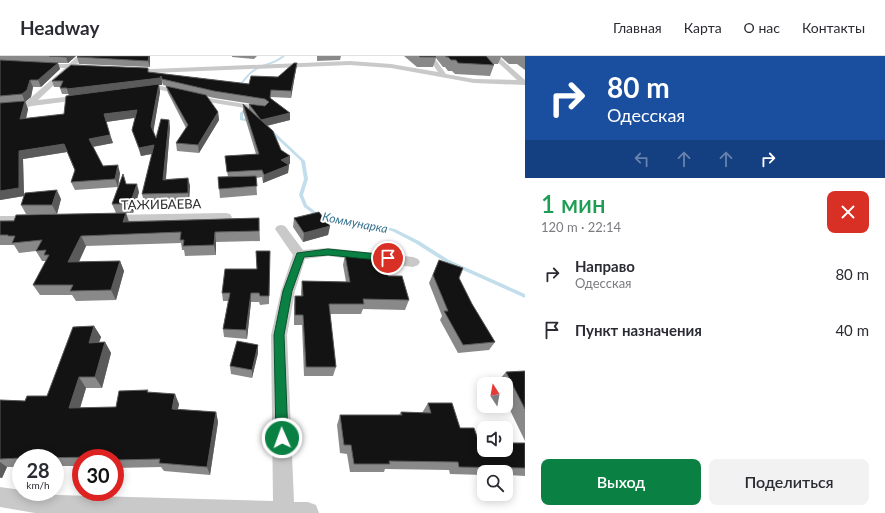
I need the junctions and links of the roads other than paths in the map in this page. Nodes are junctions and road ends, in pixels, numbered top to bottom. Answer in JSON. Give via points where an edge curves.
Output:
{"nodes":[{"id":1,"x":82,"y":56,"type":"edge"},
{"id":2,"x":430,"y":56,"type":"edge"},
{"id":3,"x":494,"y":56,"type":"edge"},
{"id":4,"x":32,"y":64,"type":"edge"},
{"id":5,"x":71,"y":66,"type":"junction"},
{"id":6,"x":94,"y":67,"type":"edge"},
{"id":7,"x":123,"y":69,"type":"edge"},
{"id":8,"x":444,"y":76,"type":"junction"},
{"id":9,"x":524,"y":83,"type":"edge"},
{"id":10,"x":135,"y":90,"type":"edge"},
{"id":11,"x":89,"y":97,"type":"edge"},
{"id":12,"x":28,"y":105,"type":"junction"},
{"id":13,"x":0,"y":107,"type":"edge"},
{"id":14,"x":264,"y":109,"type":"edge"},
{"id":15,"x":226,"y":217,"type":"edge"},
{"id":16,"x":94,"y":219,"type":"edge"},
{"id":17,"x":0,"y":220,"type":"edge"},
{"id":18,"x":47,"y":220,"type":"edge"},
{"id":19,"x":281,"y":229,"type":"dead end"},
{"id":20,"x":300,"y":255,"type":"junction"},
{"id":21,"x":413,"y":262,"type":"dead end"},
{"id":22,"x":0,"y":497,"type":"edge"},
{"id":23,"x":57,"y":509,"type":"edge"},
{"id":24,"x":284,"y":512,"type":"edge"},
{"id":25,"x":308,"y":513,"type":"edge"}],
"edges":[{"from":1,"to":5,"type":"street"},
{"from":2,"to":8,"type":"street"},
{"from":3,"to":9,"type":"street"},
{"from":4,"to":5,"type":"street"},
{"from":5,"to":6,"type":"street"},
{"from":5,"to":12,"type":"street"},
{"from":7,"to":8,"type":"street","via":[[222,69],[333,63],[374,64]]},
{"from":8,"to":9,"type":"street","via":[[474,81]]},
{"from":10,"to":14,"type":"street","via":[[161,88],[214,101]]},
{"from":11,"to":12,"type":"street"},
{"from":12,"to":13,"type":"street"},
{"from":15,"to":16,"type":"street","name":"ТАЖИБАЕВА"},
{"from":17,"to":18,"type":"street"},
{"from":19,"to":20,"type":"street"},
{"from":20,"to":21,"type":"street","via":[[328,252]]},
{"from":20,"to":24,"type":"street","via":[[288,291],[279,335]]},
{"from":22,"to":23,"type":"street"},
{"from":23,"to":24,"type":"street"},
{"from":24,"to":25,"type":"street"}]}
